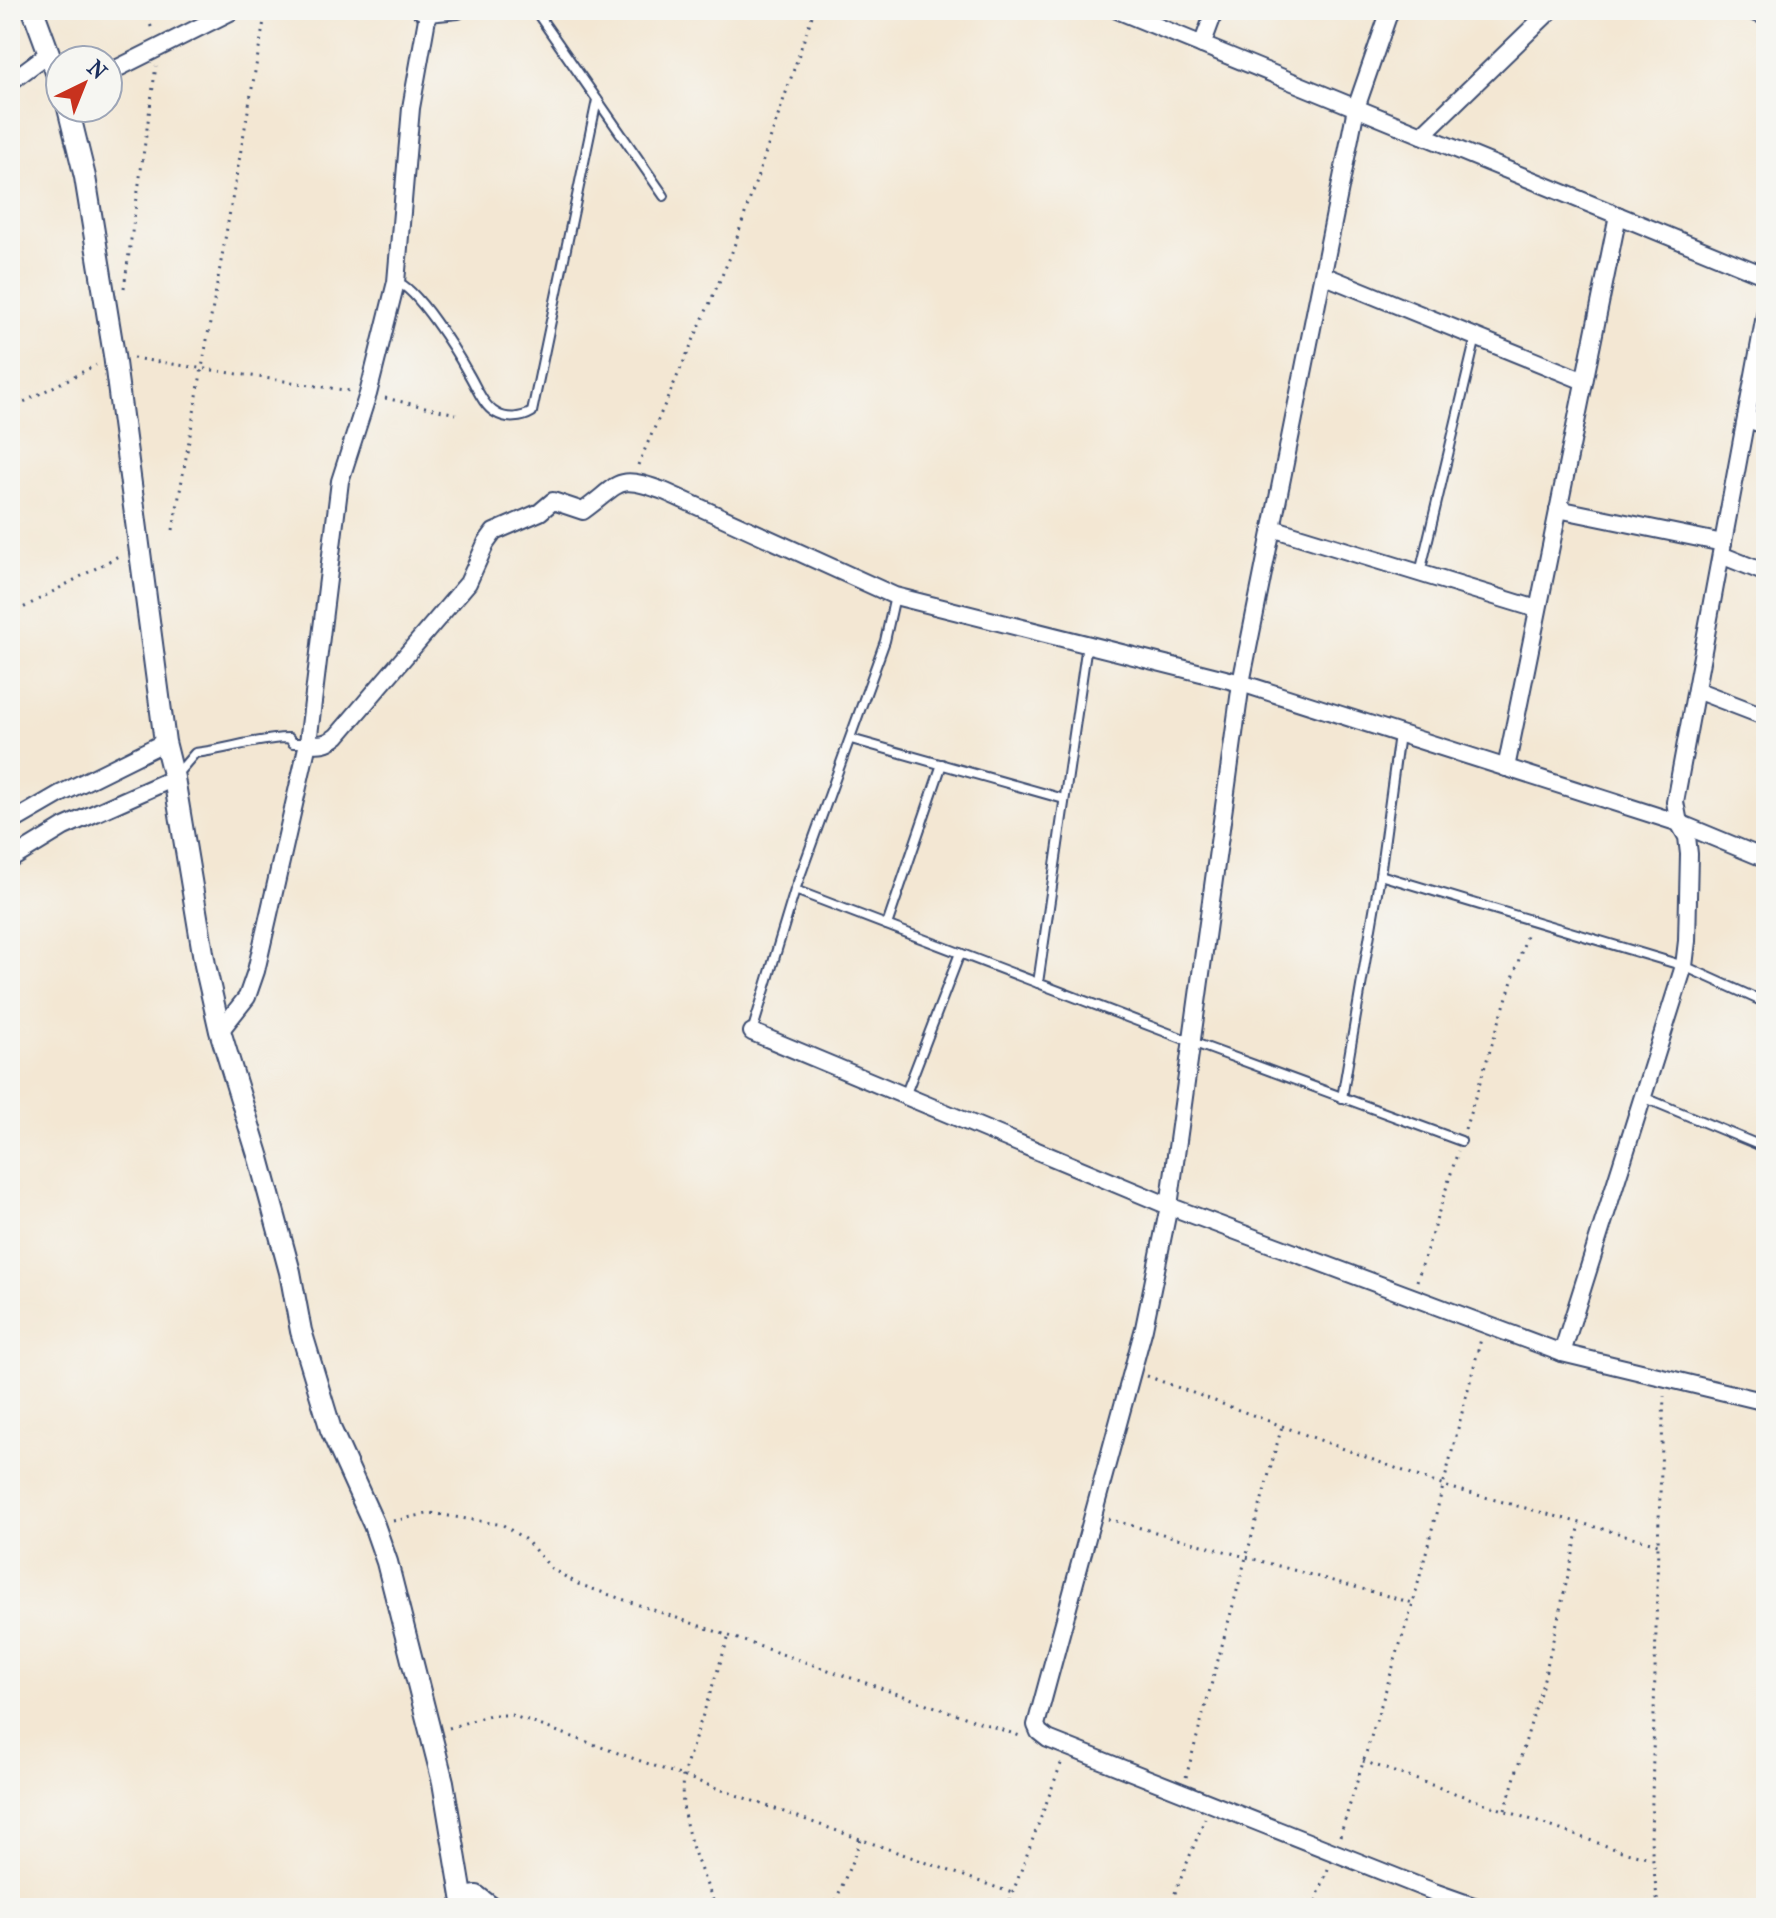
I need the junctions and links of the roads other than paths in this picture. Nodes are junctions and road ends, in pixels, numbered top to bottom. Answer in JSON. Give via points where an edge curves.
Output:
{"nodes":[{"id":1,"x":33,"y":10,"type":"edge"},
{"id":2,"x":234,"y":10,"type":"edge"},
{"id":3,"x":458,"y":10,"type":"edge"},
{"id":4,"x":535,"y":10,"type":"edge"},
{"id":5,"x":1117,"y":10,"type":"edge"},
{"id":6,"x":1215,"y":10,"type":"edge"},
{"id":7,"x":1390,"y":10,"type":"edge"},
{"id":8,"x":1551,"y":10,"type":"edge"},
{"id":9,"x":1748,"y":10,"type":"edge"},
{"id":10,"x":424,"y":11,"type":"edge"},
{"id":11,"x":1766,"y":16,"type":"edge"},
{"id":12,"x":46,"y":44,"type":"edge"},
{"id":13,"x":1202,"y":45,"type":"junction"},
{"id":14,"x":44,"y":57,"type":"edge"},
{"id":15,"x":124,"y":65,"type":"edge"},
{"id":16,"x":10,"y":82,"type":"edge"},
{"id":17,"x":597,"y":100,"type":"junction"},
{"id":18,"x":1356,"y":108,"type":"junction"},
{"id":19,"x":72,"y":124,"type":"edge"},
{"id":20,"x":1422,"y":135,"type":"junction"},
{"id":21,"x":664,"y":196,"type":"dead end"},
{"id":22,"x":1618,"y":215,"type":"junction"},
{"id":23,"x":1323,"y":275,"type":"junction"},
{"id":24,"x":1766,"y":276,"type":"edge"},
{"id":25,"x":396,"y":282,"type":"junction"},
{"id":26,"x":1766,"y":310,"type":"edge"},
{"id":27,"x":1476,"y":337,"type":"junction"},
{"id":28,"x":1584,"y":381,"type":"junction"},
{"id":29,"x":1746,"y":418,"type":"junction"},
{"id":30,"x":1766,"y":426,"type":"edge"},
{"id":31,"x":1558,"y":509,"type":"junction"},
{"id":32,"x":1272,"y":528,"type":"junction"},
{"id":33,"x":1722,"y":549,"type":"junction"},
{"id":34,"x":1420,"y":573,"type":"junction"},
{"id":35,"x":1766,"y":573,"type":"edge"},
{"id":36,"x":895,"y":596,"type":"junction"},
{"id":37,"x":1537,"y":609,"type":"junction"},
{"id":38,"x":1087,"y":644,"type":"junction"},
{"id":39,"x":1241,"y":683,"type":"junction"},
{"id":40,"x":1696,"y":690,"type":"junction"},
{"id":41,"x":1766,"y":717,"type":"edge"},
{"id":42,"x":1399,"y":733,"type":"junction"},
{"id":43,"x":851,"y":739,"type":"junction"},
{"id":44,"x":165,"y":742,"type":"junction"},
{"id":45,"x":308,"y":743,"type":"junction"},
{"id":46,"x":942,"y":764,"type":"junction"},
{"id":47,"x":1506,"y":768,"type":"junction"},
{"id":48,"x":174,"y":778,"type":"junction"},
{"id":49,"x":1064,"y":799,"type":"junction"},
{"id":50,"x":10,"y":823,"type":"edge"},
{"id":51,"x":1679,"y":823,"type":"junction"},
{"id":52,"x":1766,"y":859,"type":"edge"},
{"id":53,"x":10,"y":860,"type":"edge"},
{"id":54,"x":1380,"y":875,"type":"junction"},
{"id":55,"x":795,"y":890,"type":"junction"},
{"id":56,"x":887,"y":925,"type":"junction"},
{"id":57,"x":960,"y":953,"type":"junction"},
{"id":58,"x":1684,"y":966,"type":"junction"},
{"id":59,"x":1038,"y":983,"type":"junction"},
{"id":60,"x":1766,"y":1003,"type":"edge"},
{"id":61,"x":220,"y":1031,"type":"junction"},
{"id":62,"x":752,"y":1032,"type":"joint"},
{"id":63,"x":1192,"y":1042,"type":"junction"},
{"id":64,"x":905,"y":1096,"type":"junction"},
{"id":65,"x":1642,"y":1097,"type":"junction"},
{"id":66,"x":1342,"y":1098,"type":"junction"},
{"id":67,"x":1461,"y":1141,"type":"road end"},
{"id":68,"x":1766,"y":1148,"type":"edge"},
{"id":69,"x":1169,"y":1206,"type":"junction"},
{"id":70,"x":1562,"y":1353,"type":"junction"},
{"id":71,"x":1766,"y":1402,"type":"edge"},
{"id":72,"x":464,"y":1902,"type":"edge"},
{"id":73,"x":495,"y":1908,"type":"edge"},
{"id":74,"x":1479,"y":1908,"type":"edge"}],
"edges":[{"from":1,"to":12,"type":"street"},
{"from":2,"to":15,"type":"street"},
{"from":3,"to":10,"type":"street"},
{"from":4,"to":17,"type":"lane"},
{"from":5,"to":13,"type":"street"},
{"from":6,"to":13,"type":"street"},
{"from":7,"to":18,"type":"street"},
{"from":8,"to":20,"type":"street"},
{"from":9,"to":11,"type":"street"},
{"from":10,"to":25,"type":"street"},
{"from":13,"to":18,"type":"street"},
{"from":14,"to":16,"type":"street"},
{"from":17,"to":21,"type":"lane"},
{"from":17,"to":25,"type":"lane","via":[[532,412],[510,417],[496,413],[424,307]]},
{"from":18,"to":20,"type":"street"},
{"from":18,"to":23,"type":"street"},
{"from":19,"to":44,"type":"street","via":[[114,355]]},
{"from":20,"to":22,"type":"street"},
{"from":22,"to":24,"type":"street"},
{"from":22,"to":28,"type":"street"},
{"from":23,"to":27,"type":"street"},
{"from":23,"to":32,"type":"street"},
{"from":25,"to":45,"type":"street","via":[[340,481]]},
{"from":26,"to":29,"type":"street"},
{"from":27,"to":28,"type":"street"},
{"from":27,"to":34,"type":"lane"},
{"from":28,"to":31,"type":"street"},
{"from":29,"to":30,"type":"street"},
{"from":29,"to":33,"type":"street"},
{"from":31,"to":33,"type":"street"},
{"from":31,"to":37,"type":"street"},
{"from":32,"to":34,"type":"street"},
{"from":32,"to":39,"type":"street"},
{"from":33,"to":35,"type":"street"},
{"from":33,"to":40,"type":"street"},
{"from":34,"to":37,"type":"street"},
{"from":36,"to":38,"type":"street"},
{"from":36,"to":43,"type":"lane"},
{"from":36,"to":45,"type":"street","via":[[631,481],[609,488],[583,511],[553,501],[494,532],[468,583],[337,736],[329,743]]},
{"from":37,"to":47,"type":"street"},
{"from":38,"to":39,"type":"street"},
{"from":38,"to":49,"type":"lane"},
{"from":39,"to":42,"type":"street"},
{"from":39,"to":63,"type":"street"},
{"from":40,"to":41,"type":"street"},
{"from":40,"to":51,"type":"street","via":[[1675,802]]},
{"from":42,"to":47,"type":"street"},
{"from":42,"to":54,"type":"lane"},
{"from":43,"to":46,"type":"lane"},
{"from":43,"to":55,"type":"lane"},
{"from":44,"to":48,"type":"street"},
{"from":44,"to":50,"type":"street"},
{"from":45,"to":48,"type":"lane","via":[[275,739],[195,753]]},
{"from":45,"to":61,"type":"street","via":[[256,971],[247,997]]},
{"from":46,"to":49,"type":"lane"},
{"from":46,"to":56,"type":"lane"},
{"from":47,"to":51,"type":"street"},
{"from":48,"to":53,"type":"street","via":[[64,827]]},
{"from":48,"to":61,"type":"street"},
{"from":49,"to":59,"type":"lane"},
{"from":51,"to":52,"type":"street"},
{"from":51,"to":58,"type":"street","via":[[1689,854]]},
{"from":54,"to":58,"type":"lane"},
{"from":54,"to":66,"type":"lane"},
{"from":55,"to":56,"type":"lane"},
{"from":55,"to":62,"type":"lane"},
{"from":56,"to":57,"type":"lane"},
{"from":57,"to":59,"type":"lane"},
{"from":57,"to":64,"type":"lane"},
{"from":58,"to":60,"type":"lane"},
{"from":58,"to":65,"type":"street"},
{"from":59,"to":63,"type":"lane"},
{"from":61,"to":72,"type":"street","via":[[326,1416],[387,1562],[443,1782]]},
{"from":62,"to":64,"type":"street"},
{"from":63,"to":66,"type":"lane"},
{"from":63,"to":69,"type":"street"},
{"from":64,"to":69,"type":"street"},
{"from":65,"to":68,"type":"lane"},
{"from":65,"to":70,"type":"street"},
{"from":66,"to":67,"type":"lane"},
{"from":69,"to":70,"type":"street"},
{"from":69,"to":74,"type":"street","via":[[1132,1371],[1038,1730],[1068,1747]]},
{"from":70,"to":71,"type":"street"},
{"from":72,"to":73,"type":"street","via":[[477,1894]]}]}
